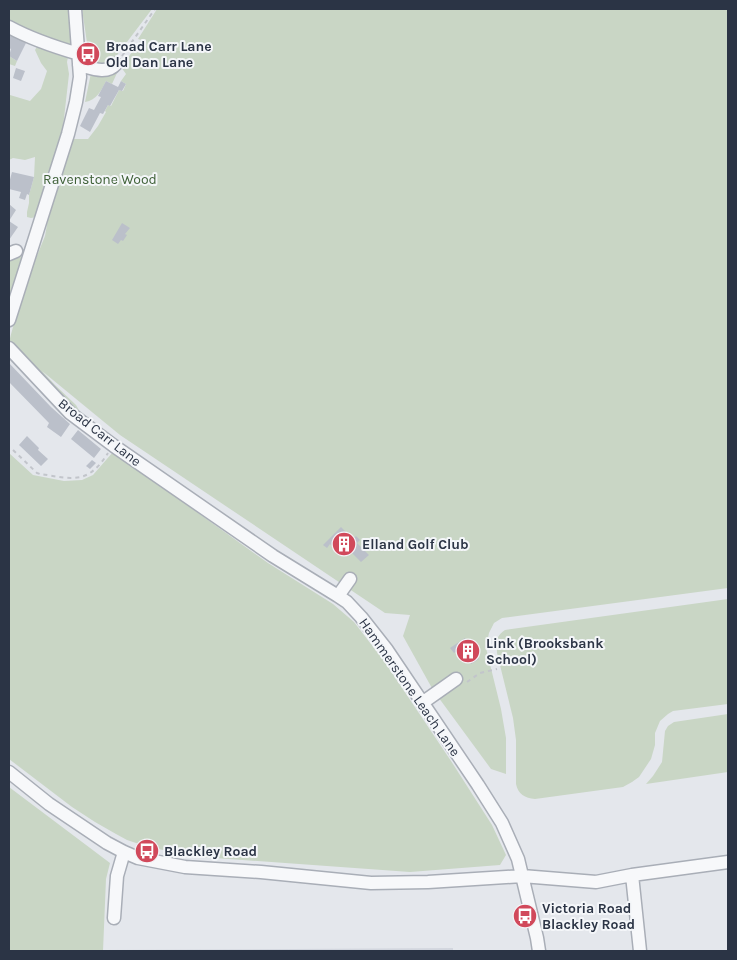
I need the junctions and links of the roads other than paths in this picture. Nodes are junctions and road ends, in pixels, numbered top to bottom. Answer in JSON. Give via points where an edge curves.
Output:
{"nodes":[{"id":1,"x":75,"y":9,"type":"edge"},
{"id":2,"x":9,"y":27,"type":"edge"},
{"id":3,"x":79,"y":60,"type":"junction"},
{"id":4,"x":116,"y":64,"type":"road end"},
{"id":5,"x":15,"y":281,"type":"edge"},
{"id":6,"x":9,"y":320,"type":"edge"},
{"id":7,"x":9,"y":348,"type":"edge"},
{"id":8,"x":177,"y":488,"type":"joint"},
{"id":9,"x":350,"y":579,"type":"dead end"},
{"id":10,"x":338,"y":596,"type":"junction"},
{"id":11,"x":456,"y":679,"type":"dead end"},
{"id":12,"x":422,"y":703,"type":"junction"},
{"id":13,"x":9,"y":772,"type":"edge"},
{"id":14,"x":124,"y":852,"type":"junction"},
{"id":15,"x":728,"y":862,"type":"edge"},
{"id":16,"x":632,"y":875,"type":"junction"},
{"id":17,"x":522,"y":876,"type":"junction"},
{"id":18,"x":114,"y":918,"type":"dead end"},
{"id":19,"x":539,"y":951,"type":"edge"},
{"id":20,"x":640,"y":951,"type":"edge"}],
"edges":[{"from":1,"to":3,"type":"street"},
{"from":2,"to":3,"type":"street"},
{"from":3,"to":4,"type":"street","via":[[104,70]]},
{"from":3,"to":5,"type":"street","via":[[78,90],[68,134]]},
{"from":5,"to":6,"type":"street"},
{"from":7,"to":8,"type":"street","name":"Broad Carr Lane","via":[[70,412]]},
{"from":8,"to":10,"type":"street","name":"Hammerstone Leach Lane","via":[[273,556]]},
{"from":9,"to":10,"type":"street"},
{"from":10,"to":12,"type":"street","name":"Hammerstone Leach Lane","via":[[368,625]]},
{"from":11,"to":12,"type":"street"},
{"from":12,"to":17,"type":"street","name":"Hammerstone Leach Lane","via":[[502,823],[515,850]]},
{"from":13,"to":14,"type":"street","via":[[68,818]]},
{"from":14,"to":17,"type":"street","via":[[145,860],[185,867],[371,883]]},
{"from":14,"to":18,"type":"street","via":[[117,876]]},
{"from":15,"to":16,"type":"street"},
{"from":16,"to":17,"type":"street","via":[[596,882]]},
{"from":16,"to":20,"type":"street"},
{"from":17,"to":19,"type":"street","name":"Hammerstone Leach Lane"}]}
